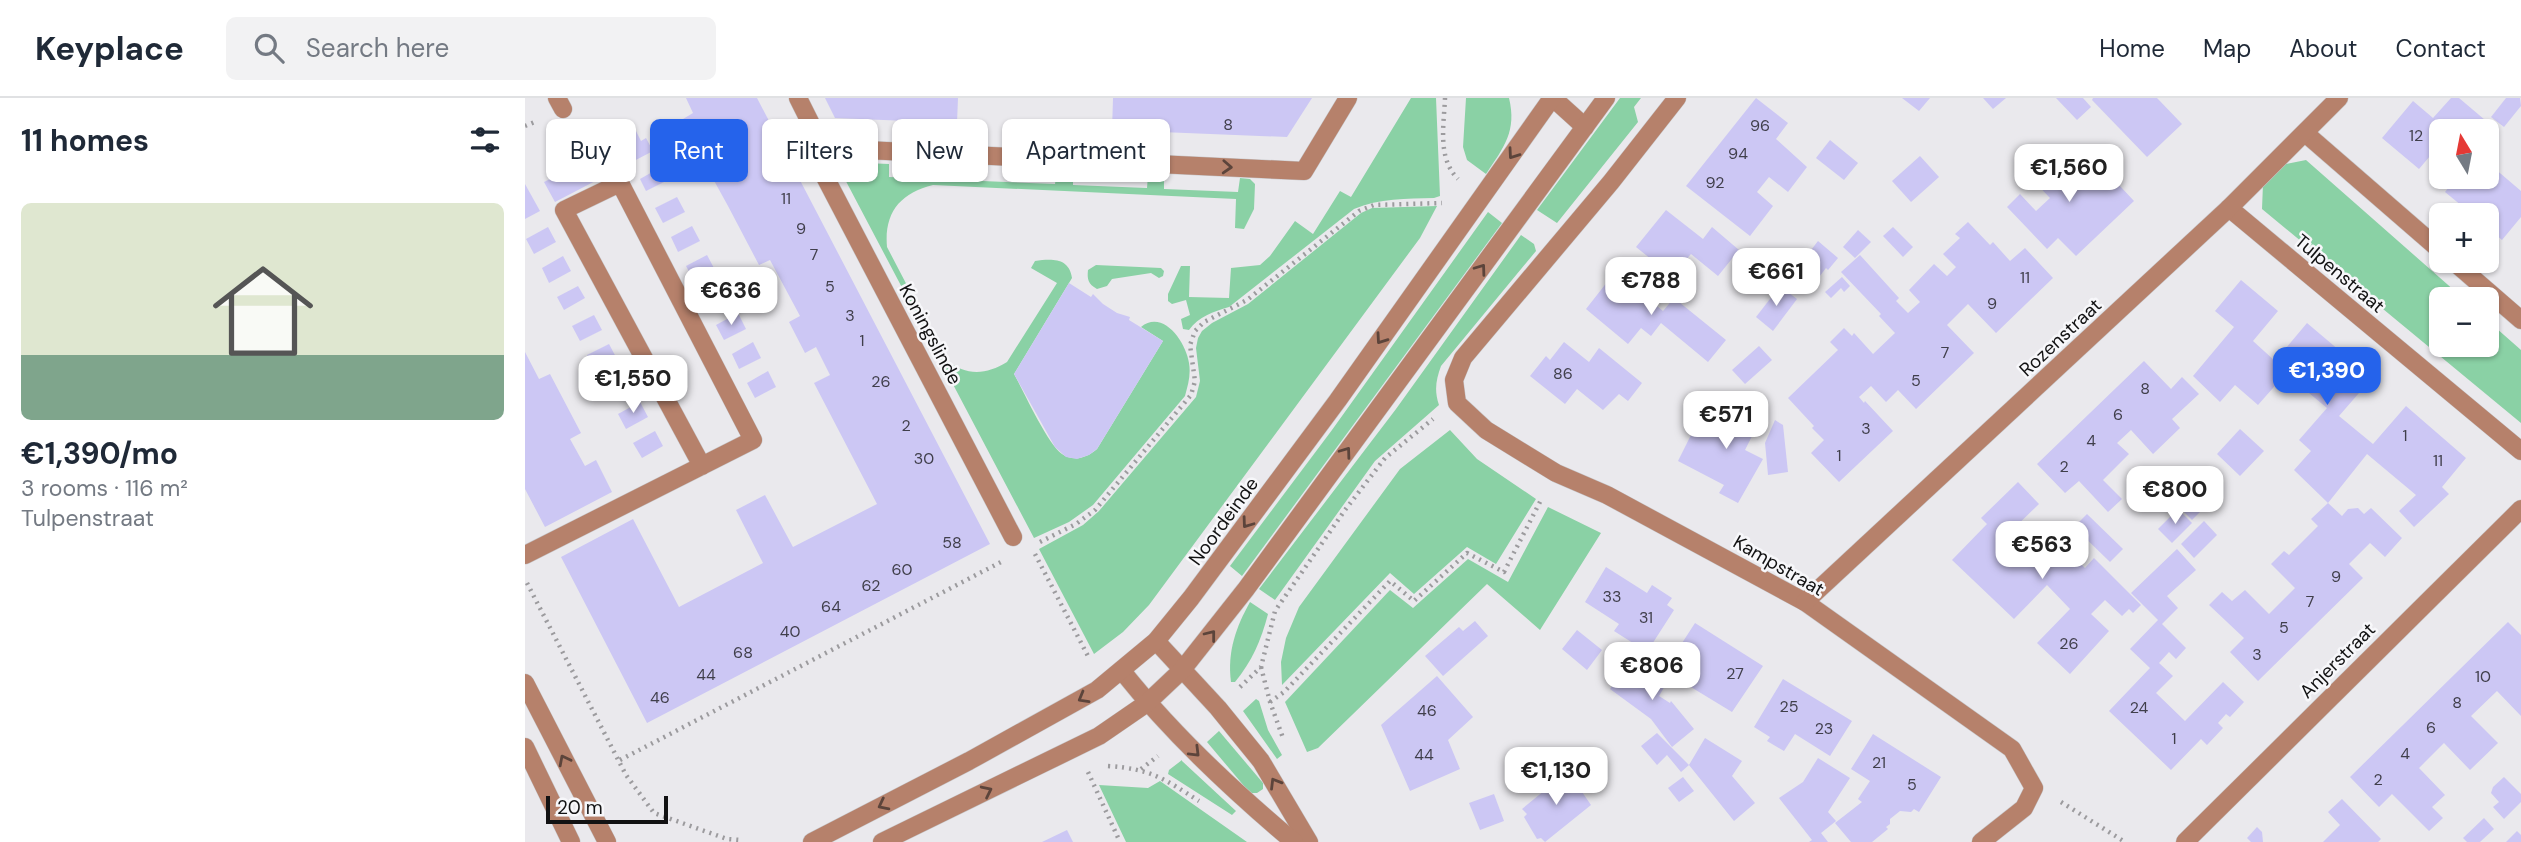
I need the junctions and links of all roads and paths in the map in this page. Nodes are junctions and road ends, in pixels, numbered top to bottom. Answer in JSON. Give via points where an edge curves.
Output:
{"nodes":[{"id":1,"x":798,"y":98,"type":"edge"},
{"id":2,"x":1348,"y":98,"type":"edge"},
{"id":3,"x":1445,"y":98,"type":"edge"},
{"id":4,"x":1553,"y":98,"type":"edge"},
{"id":5,"x":1606,"y":98,"type":"edge"},
{"id":6,"x":1677,"y":98,"type":"edge"},
{"id":7,"x":2339,"y":98,"type":"edge"},
{"id":8,"x":808,"y":119,"type":"edge"},
{"id":9,"x":1585,"y":127,"type":"junction"},
{"id":10,"x":2305,"y":133,"type":"junction"},
{"id":11,"x":878,"y":151,"type":"edge"},
{"id":12,"x":1457,"y":178,"type":"dead end"},
{"id":13,"x":828,"y":182,"type":"edge"},
{"id":14,"x":1444,"y":203,"type":"dead end"},
{"id":15,"x":2229,"y":208,"type":"junction"},
{"id":16,"x":2429,"y":241,"type":"edge"},
{"id":17,"x":2467,"y":273,"type":"edge"},
{"id":18,"x":2521,"y":320,"type":"edge"},
{"id":19,"x":1457,"y":404,"type":"junction"},
{"id":20,"x":2521,"y":450,"type":"edge"},
{"id":21,"x":702,"y":466,"type":"junction"},
{"id":22,"x":1556,"y":473,"type":"junction"},
{"id":23,"x":2521,"y":509,"type":"edge"},
{"id":24,"x":1013,"y":537,"type":"joint"},
{"id":25,"x":1031,"y":546,"type":"junction"},
{"id":26,"x":525,"y":555,"type":"edge"},
{"id":27,"x":525,"y":580,"type":"edge"},
{"id":28,"x":1805,"y":602,"type":"junction"},
{"id":29,"x":1156,"y":641,"type":"junction"},
{"id":30,"x":1092,"y":664,"type":"dead end"},
{"id":31,"x":1261,"y":667,"type":"dead end"},
{"id":32,"x":1182,"y":670,"type":"junction"},
{"id":33,"x":1122,"y":671,"type":"junction"},
{"id":34,"x":525,"y":683,"type":"edge"},
{"id":35,"x":1270,"y":702,"type":"dead end"},
{"id":36,"x":1147,"y":703,"type":"junction"},
{"id":37,"x":525,"y":747,"type":"edge"},
{"id":38,"x":620,"y":760,"type":"junction"},
{"id":39,"x":1086,"y":768,"type":"dead end"},
{"id":40,"x":2034,"y":788,"type":"junction"},
{"id":41,"x":571,"y":842,"type":"edge"},
{"id":42,"x":607,"y":842,"type":"edge"},
{"id":43,"x":741,"y":842,"type":"edge"},
{"id":44,"x":812,"y":842,"type":"edge"},
{"id":45,"x":883,"y":842,"type":"edge"},
{"id":46,"x":1120,"y":842,"type":"edge"},
{"id":47,"x":1294,"y":842,"type":"edge"},
{"id":48,"x":1309,"y":842,"type":"edge"},
{"id":49,"x":1981,"y":842,"type":"edge"},
{"id":50,"x":2125,"y":842,"type":"edge"},
{"id":51,"x":2185,"y":842,"type":"edge"}],
"edges":[{"from":1,"to":8,"type":"street","name":"Koningslinde"},
{"from":11,"to":2,"type":"street","one_way":true,"via":[[1304,171]]},
{"from":3,"to":12,"type":"path","via":[[1444,156]]},
{"from":4,"to":9,"type":"street"},
{"from":4,"to":29,"type":"street","name":"Noordeinde","one_way":true,"via":[[1338,400]]},
{"from":5,"to":9,"type":"street"},
{"from":6,"to":19,"type":"street","via":[[1463,358],[1454,380]]},
{"from":7,"to":10,"type":"street","name":"Rozenstraat"},
{"from":32,"to":9,"type":"street","one_way":true,"via":[[1246,590]]},
{"from":10,"to":15,"type":"street","name":"Rozenstraat"},
{"from":10,"to":16,"type":"street"},
{"from":13,"to":24,"type":"street","name":"Koningslinde"},
{"from":14,"to":25,"type":"path","via":[[1374,205],[1359,211],[1247,300],[1203,321],[1190,345],[1195,382],[1191,395],[1095,510]]},
{"from":15,"to":20,"type":"street","name":"Tulpenstraat"},
{"from":15,"to":28,"type":"street","name":"Rozenstraat"},
{"from":17,"to":18,"type":"street"},
{"from":19,"to":22,"type":"street","name":"Kampstraat","via":[[1473,420]]},
{"from":19,"to":31,"type":"path","via":[[1423,425],[1385,458],[1345,510],[1275,611]]},
{"from":21,"to":21,"type":"street","via":[[564,211],[620,183],[753,440]]},
{"from":21,"to":26,"type":"street"},
{"from":22,"to":28,"type":"street","name":"Kampstraat","via":[[1607,495]]},
{"from":22,"to":35,"type":"path","via":[[1504,572],[1467,553],[1414,601],[1390,581]]},
{"from":23,"to":51,"type":"street","name":"Anjerstraat"},
{"from":24,"to":25,"type":"path"},
{"from":25,"to":30,"type":"path"},
{"from":25,"to":38,"type":"path"},
{"from":27,"to":38,"type":"path"},
{"from":28,"to":40,"type":"street","name":"Kampstraat","via":[[2012,749]]},
{"from":29,"to":32,"type":"street"},
{"from":29,"to":33,"type":"street","name":"Noordeinde"},
{"from":32,"to":36,"type":"street"},
{"from":48,"to":32,"type":"street","one_way":true,"via":[[1261,761]]},
{"from":33,"to":36,"type":"street"},
{"from":33,"to":44,"type":"street","name":"Noordeinde","one_way":true,"via":[[1049,717]]},
{"from":42,"to":34,"type":"street","one_way":true},
{"from":45,"to":36,"type":"street","one_way":true,"via":[[1099,737]]},
{"from":36,"to":47,"type":"street","one_way":true,"via":[[1230,788]]},
{"from":37,"to":41,"type":"street"},
{"from":38,"to":43,"type":"path","via":[[654,813]]},
{"from":39,"to":46,"type":"path"},
{"from":40,"to":49,"type":"street","via":[[2024,808]]},
{"from":40,"to":50,"type":"path"}]}
